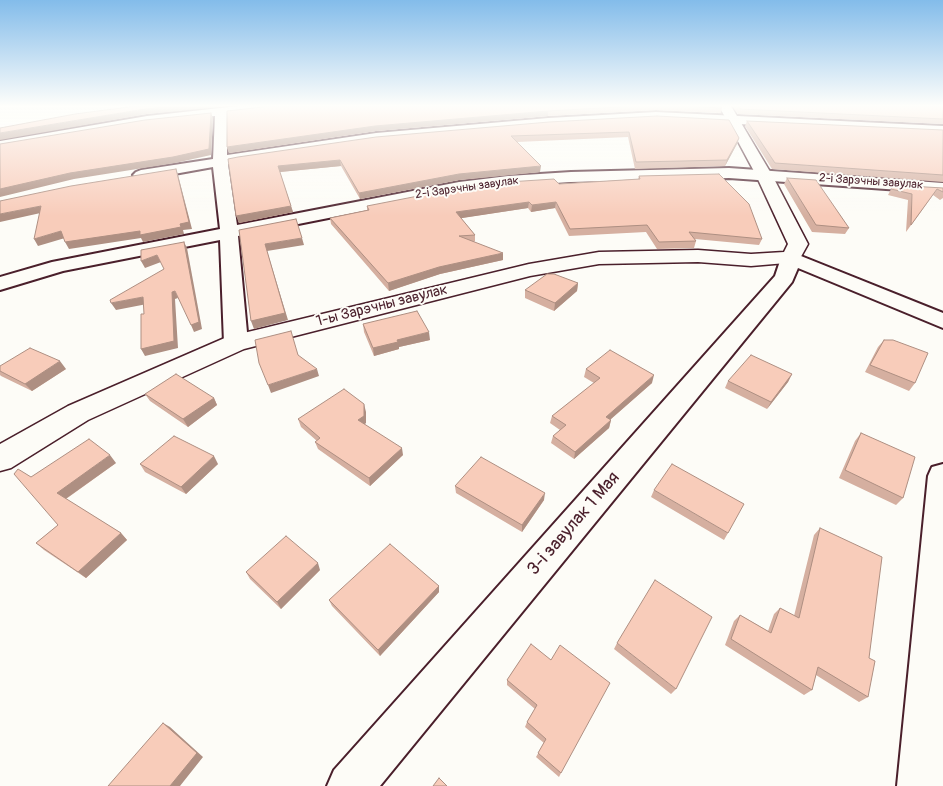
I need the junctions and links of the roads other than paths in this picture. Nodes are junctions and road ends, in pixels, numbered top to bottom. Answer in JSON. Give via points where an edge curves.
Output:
{"nodes":[{"id":1,"x":14,"y":143,"type":"edge"},
{"id":2,"x":220,"y":143,"type":"edge"},
{"id":3,"x":337,"y":143,"type":"edge"},
{"id":4,"x":745,"y":143,"type":"edge"},
{"id":5,"x":0,"y":145,"type":"edge"},
{"id":6,"x":220,"y":162,"type":"junction"},
{"id":7,"x":764,"y":175,"type":"junction"},
{"id":8,"x":132,"y":176,"type":"edge"},
{"id":9,"x":943,"y":188,"type":"edge"},
{"id":10,"x":229,"y":232,"type":"junction"},
{"id":11,"x":791,"y":258,"type":"junction"},
{"id":12,"x":0,"y":284,"type":"edge"},
{"id":13,"x":943,"y":321,"type":"edge"},
{"id":14,"x":236,"y":343,"type":"junction"},
{"id":15,"x":0,"y":459,"type":"edge"},
{"id":16,"x":943,"y":476,"type":"edge"},
{"id":17,"x":350,"y":786,"type":"edge"},
{"id":18,"x":920,"y":786,"type":"edge"}],
"edges":[{"from":1,"to":5,"type":"street"},
{"from":2,"to":6,"type":"street"},
{"from":3,"to":6,"type":"street"},
{"from":4,"to":7,"type":"street"},
{"from":6,"to":8,"type":"street"},
{"from":6,"to":10,"type":"street"},
{"from":7,"to":9,"type":"street","name":"2-і Зарэчны завулак"},
{"from":7,"to":10,"type":"street","name":"2-і Зарэчны завулак","via":[[658,174],[508,181],[459,187]]},
{"from":7,"to":11,"type":"street","via":[[798,244]]},
{"from":10,"to":12,"type":"street","name":"2-і Зарэчны завулак","via":[[59,266]]},
{"from":10,"to":14,"type":"street"},
{"from":11,"to":13,"type":"street"},
{"from":11,"to":14,"type":"street","name":"1-ы Зарэчны завулак","via":[[599,258],[529,270]]},
{"from":11,"to":17,"type":"street","name":"3-і завулак 1 Мая","via":[[785,278]]},
{"from":14,"to":15,"type":"street","name":"1-ы Зарэчны завулак","via":[[78,413]]},
{"from":16,"to":18,"type":"street"}]}
